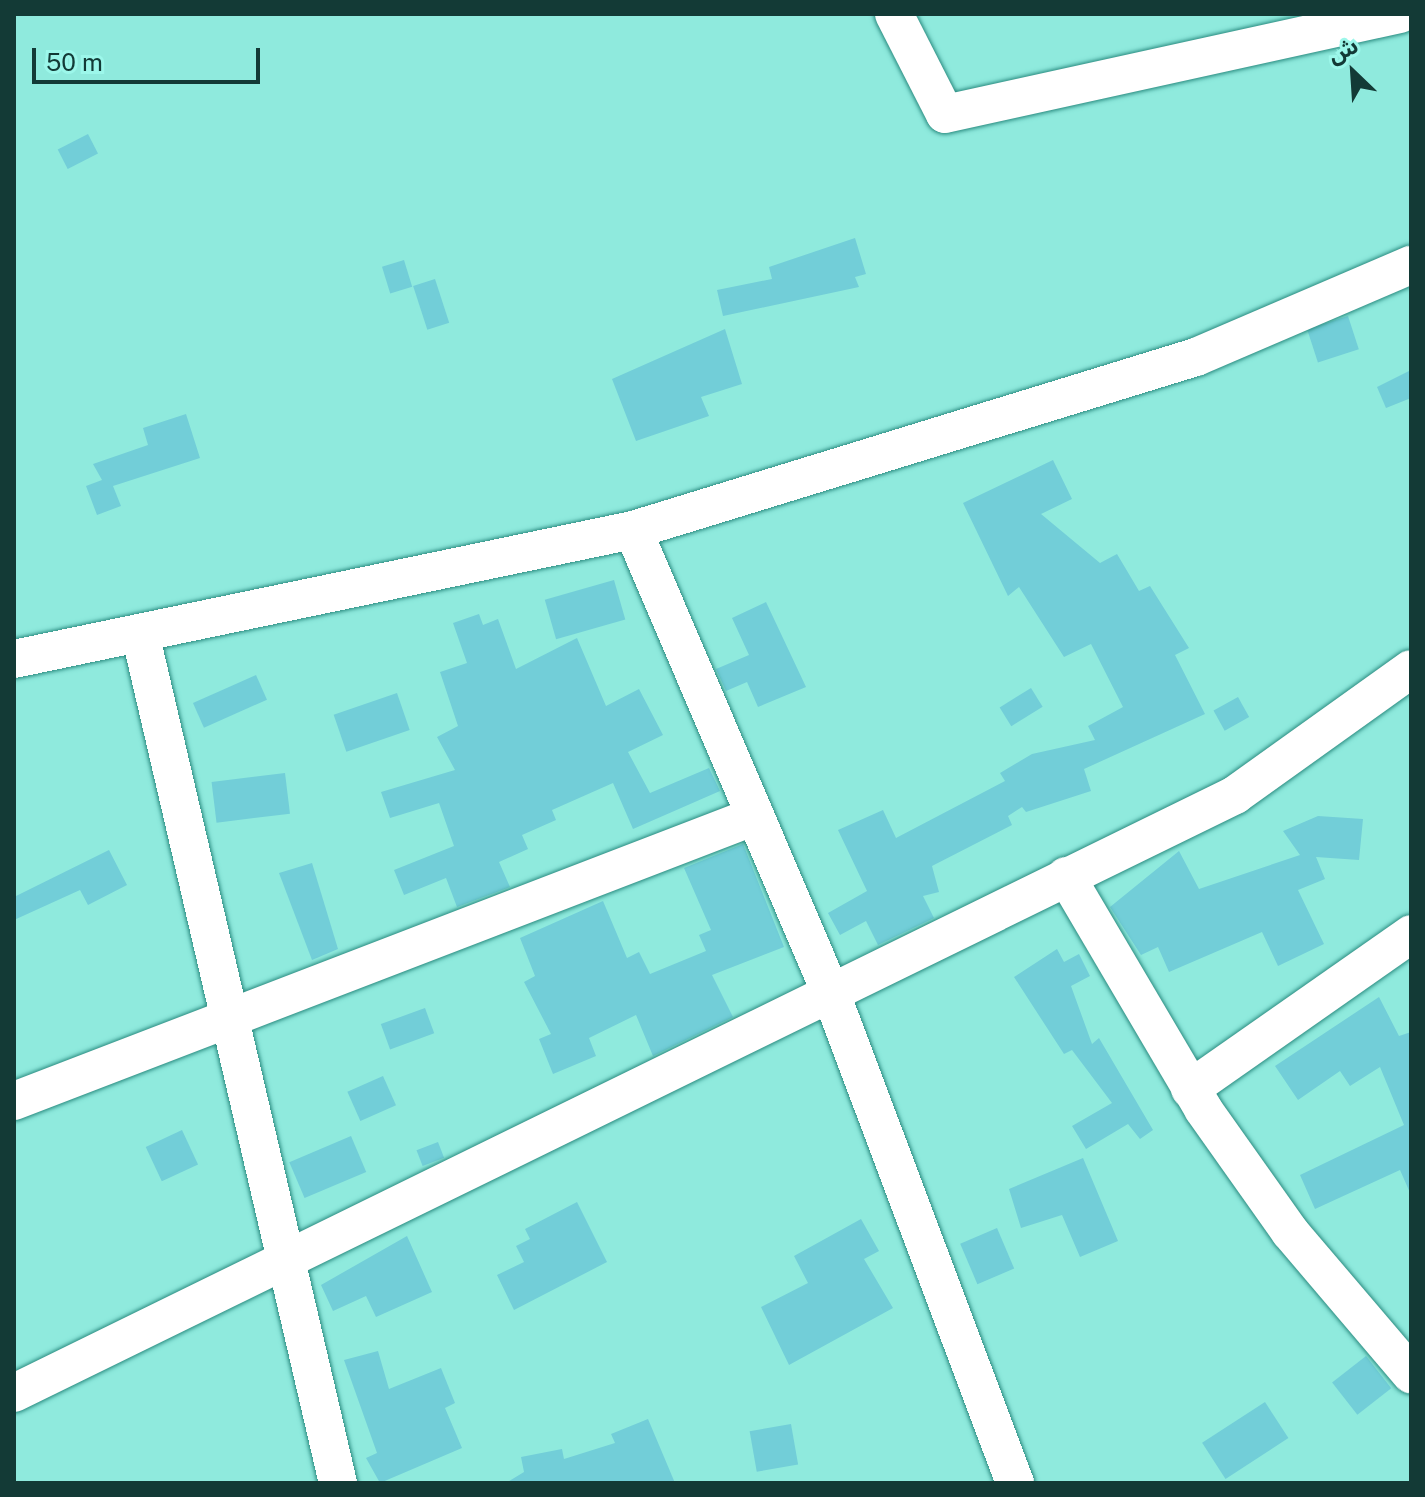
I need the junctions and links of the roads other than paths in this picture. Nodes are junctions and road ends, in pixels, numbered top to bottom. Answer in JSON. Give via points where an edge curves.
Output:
{"nodes":[{"id":1,"x":894,"y":14,"type":"edge"},
{"id":2,"x":1400,"y":14,"type":"edge"},
{"id":3,"x":1411,"y":265,"type":"edge"},
{"id":4,"x":633,"y":530,"type":"junction"},
{"id":5,"x":140,"y":633,"type":"junction"},
{"id":6,"x":14,"y":659,"type":"edge"},
{"id":7,"x":1411,"y":669,"type":"edge"},
{"id":8,"x":755,"y":816,"type":"junction"},
{"id":9,"x":1066,"y":876,"type":"junction"},
{"id":10,"x":1411,"y":934,"type":"edge"},
{"id":11,"x":830,"y":991,"type":"junction"},
{"id":12,"x":231,"y":1022,"type":"junction"},
{"id":13,"x":1190,"y":1089,"type":"junction"},
{"id":14,"x":14,"y":1101,"type":"edge"},
{"id":15,"x":285,"y":1257,"type":"junction"},
{"id":16,"x":1411,"y":1374,"type":"edge"},
{"id":17,"x":14,"y":1393,"type":"edge"},
{"id":18,"x":338,"y":1483,"type":"edge"},
{"id":19,"x":1015,"y":1483,"type":"edge"}],
"edges":[{"from":1,"to":2,"type":"street","via":[[945,114]]},
{"from":3,"to":4,"type":"street","via":[[1196,357]]},
{"from":4,"to":5,"type":"street"},
{"from":4,"to":8,"type":"street"},
{"from":5,"to":6,"type":"street"},
{"from":5,"to":12,"type":"street"},
{"from":7,"to":9,"type":"street","via":[[1235,795]]},
{"from":8,"to":11,"type":"street"},
{"from":8,"to":12,"type":"street"},
{"from":9,"to":11,"type":"street"},
{"from":9,"to":13,"type":"street"},
{"from":10,"to":13,"type":"street"},
{"from":11,"to":15,"type":"street"},
{"from":11,"to":19,"type":"street"},
{"from":12,"to":14,"type":"street"},
{"from":12,"to":15,"type":"street"},
{"from":13,"to":16,"type":"street","via":[[1290,1232]]},
{"from":15,"to":17,"type":"street"},
{"from":15,"to":18,"type":"street"}]}
